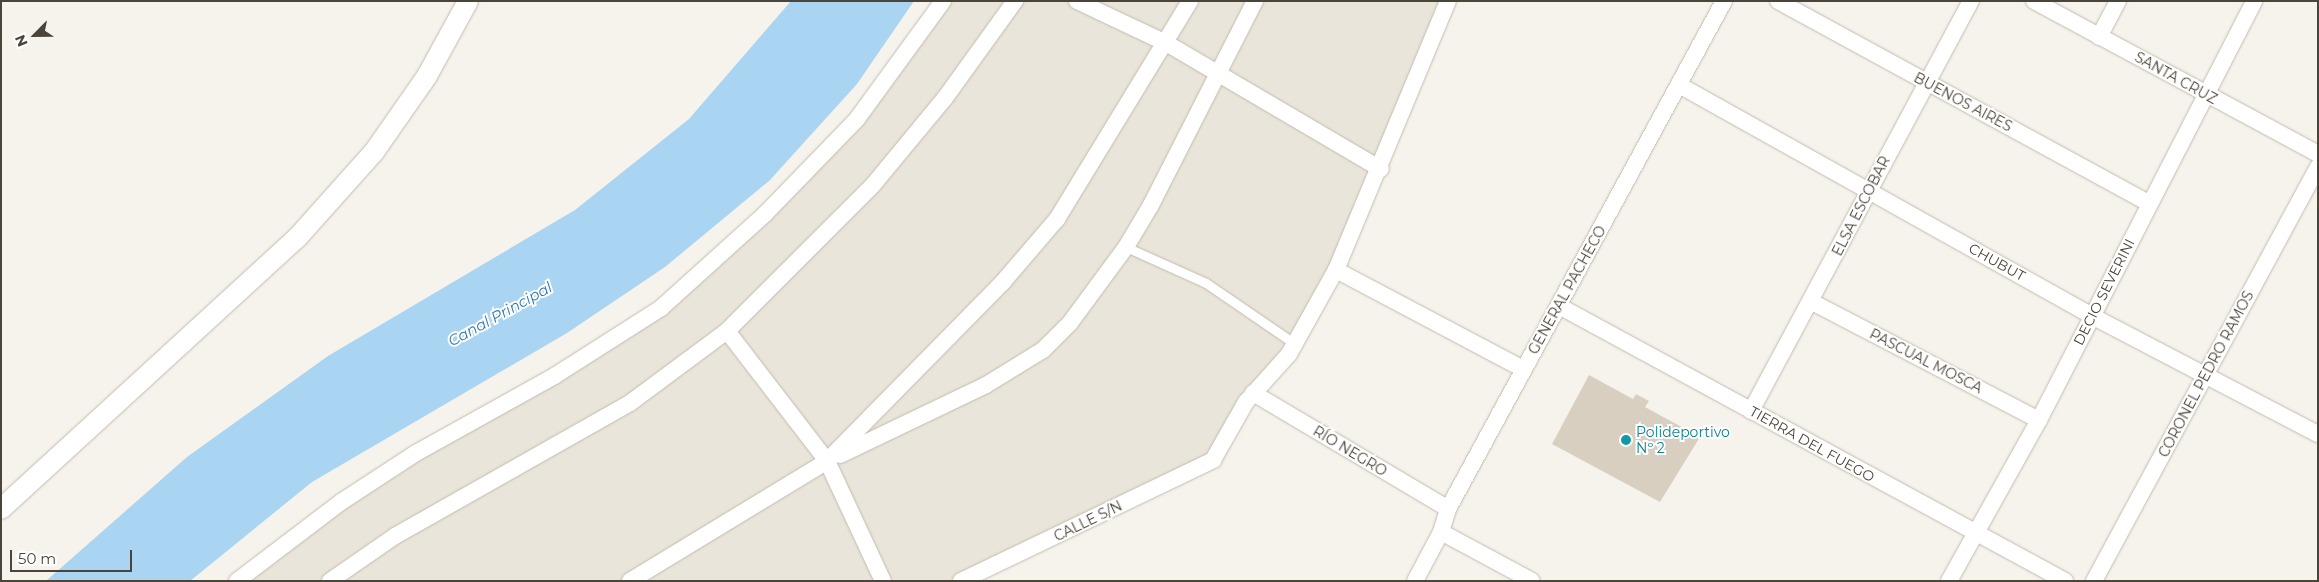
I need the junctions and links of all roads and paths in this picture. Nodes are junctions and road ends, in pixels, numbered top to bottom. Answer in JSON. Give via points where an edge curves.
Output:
{"nodes":[{"id":1,"x":468,"y":1,"type":"edge"},
{"id":2,"x":943,"y":1,"type":"edge"},
{"id":3,"x":1015,"y":1,"type":"edge"},
{"id":4,"x":1076,"y":1,"type":"edge"},
{"id":5,"x":1190,"y":1,"type":"edge"},
{"id":6,"x":1255,"y":1,"type":"edge"},
{"id":7,"x":1448,"y":1,"type":"edge"},
{"id":8,"x":1724,"y":1,"type":"edge"},
{"id":9,"x":1778,"y":1,"type":"edge"},
{"id":10,"x":1972,"y":1,"type":"edge"},
{"id":11,"x":2034,"y":1,"type":"edge"},
{"id":12,"x":2118,"y":1,"type":"edge"},
{"id":13,"x":2254,"y":1,"type":"edge"},
{"id":14,"x":2099,"y":37,"type":"junction"},
{"id":15,"x":1166,"y":43,"type":"junction"},
{"id":16,"x":1219,"y":72,"type":"junction"},
{"id":17,"x":1927,"y":82,"type":"junction"},
{"id":18,"x":1679,"y":85,"type":"junction"},
{"id":19,"x":2204,"y":94,"type":"junction"},
{"id":20,"x":2318,"y":154,"type":"edge"},
{"id":21,"x":2318,"y":167,"type":"edge"},
{"id":22,"x":1381,"y":169,"type":"junction"},
{"id":23,"x":1867,"y":190,"type":"junction"},
{"id":24,"x":2149,"y":203,"type":"junction"},
{"id":25,"x":1126,"y":247,"type":"junction"},
{"id":26,"x":1336,"y":270,"type":"junction"},
{"id":27,"x":1812,"y":302,"type":"junction"},
{"id":28,"x":1559,"y":306,"type":"junction"},
{"id":29,"x":2092,"y":316,"type":"junction"},
{"id":30,"x":727,"y":331,"type":"junction"},
{"id":31,"x":1295,"y":344,"type":"junction"},
{"id":32,"x":1523,"y":369,"type":"junction"},
{"id":33,"x":2205,"y":375,"type":"junction"},
{"id":34,"x":1253,"y":393,"type":"junction"},
{"id":35,"x":1751,"y":411,"type":"junction"},
{"id":36,"x":2039,"y":420,"type":"junction"},
{"id":37,"x":2318,"y":434,"type":"edge"},
{"id":38,"x":826,"y":462,"type":"junction"},
{"id":39,"x":1,"y":509,"type":"edge"},
{"id":40,"x":1448,"y":509,"type":"junction"},
{"id":41,"x":1441,"y":532,"type":"junction"},
{"id":42,"x":1975,"y":534,"type":"junction"},
{"id":43,"x":237,"y":581,"type":"edge"},
{"id":44,"x":330,"y":581,"type":"edge"},
{"id":45,"x":630,"y":581,"type":"edge"},
{"id":46,"x":883,"y":581,"type":"edge"},
{"id":47,"x":962,"y":581,"type":"edge"},
{"id":48,"x":1415,"y":581,"type":"edge"},
{"id":49,"x":1532,"y":581,"type":"edge"},
{"id":50,"x":1950,"y":581,"type":"edge"},
{"id":51,"x":2065,"y":581,"type":"edge"},
{"id":52,"x":2094,"y":581,"type":"edge"}],
"edges":[{"from":1,"to":39,"type":"street","via":[[428,76],[374,152],[297,238]]},
{"from":2,"to":43,"type":"street","via":[[857,119],[765,214],[661,308],[594,353],[408,459]]},
{"from":3,"to":30,"type":"street","via":[[945,98],[873,185]]},
{"from":4,"to":15,"type":"street"},
{"from":5,"to":15,"type":"street"},
{"from":6,"to":16,"type":"street"},
{"from":7,"to":22,"type":"street"},
{"from":8,"to":18,"type":"street","name":"GENERAL PACHECO"},
{"from":9,"to":17,"type":"street","name":"BUENOS AIRES"},
{"from":10,"to":17,"type":"street","name":"ELSA ESCOBAR"},
{"from":11,"to":14,"type":"street","name":"SANTA CRUZ"},
{"from":12,"to":14,"type":"street"},
{"from":13,"to":19,"type":"street","name":"DECIO SEVERINI"},
{"from":14,"to":19,"type":"street","name":"SANTA CRUZ"},
{"from":15,"to":16,"type":"street"},
{"from":15,"to":38,"type":"street","via":[[1057,219],[1003,282]]},
{"from":16,"to":22,"type":"street"},
{"from":16,"to":25,"type":"street"},
{"from":17,"to":23,"type":"street","name":"ELSA ESCOBAR"},
{"from":17,"to":24,"type":"street","name":"BUENOS AIRES"},
{"from":18,"to":23,"type":"street","name":"CHUBUT"},
{"from":18,"to":28,"type":"street","name":"GENERAL PACHECO"},
{"from":19,"to":20,"type":"street","name":"SANTA CRUZ"},
{"from":19,"to":24,"type":"street","name":"DECIO SEVERINI"},
{"from":21,"to":33,"type":"street","name":"CORONEL PEDRO RAMOS"},
{"from":22,"to":26,"type":"street"},
{"from":23,"to":27,"type":"street","name":"ELSA ESCOBAR"},
{"from":23,"to":29,"type":"street","name":"CHUBUT"},
{"from":24,"to":29,"type":"street","name":"DECIO SEVERINI"},
{"from":25,"to":31,"type":"lane","via":[[1206,283]]},
{"from":25,"to":38,"type":"street","via":[[1070,323],[1042,350],[986,385]]},
{"from":26,"to":31,"type":"street"},
{"from":26,"to":32,"type":"street"},
{"from":27,"to":35,"type":"street","name":"ELSA ESCOBAR"},
{"from":27,"to":36,"type":"street","name":"PASCUAL MOSCA"},
{"from":28,"to":32,"type":"street","name":"GENERAL PACHECO"},
{"from":28,"to":35,"type":"street","name":"TIERRA DEL FUEGO"},
{"from":29,"to":33,"type":"street","name":"CHUBUT"},
{"from":29,"to":36,"type":"street","name":"DECIO SEVERINI"},
{"from":30,"to":38,"type":"street"},
{"from":30,"to":44,"type":"street","via":[[630,403],[395,536]]},
{"from":31,"to":34,"type":"street","via":[[1280,368]]},
{"from":32,"to":40,"type":"street","name":"GENERAL PACHECO"},
{"from":33,"to":37,"type":"street","name":"CHUBUT"},
{"from":33,"to":52,"type":"street","name":"CORONEL PEDRO RAMOS"},
{"from":34,"to":40,"type":"street","name":"RÍO NEGRO"},
{"from":34,"to":47,"type":"street","name":"CALLE S/N","via":[[1213,460]]},
{"from":35,"to":42,"type":"street","name":"TIERRA DEL FUEGO"},
{"from":36,"to":42,"type":"street","name":"DECIO SEVERINI"},
{"from":38,"to":45,"type":"street"},
{"from":38,"to":46,"type":"street"},
{"from":40,"to":41,"type":"street","name":"GENERAL PACHECO"},
{"from":41,"to":48,"type":"street","name":"GENERAL PACHECO"},
{"from":41,"to":49,"type":"street"},
{"from":42,"to":50,"type":"street","name":"DECIO SEVERINI"},
{"from":42,"to":51,"type":"street","name":"TIERRA DEL FUEGO"}]}
